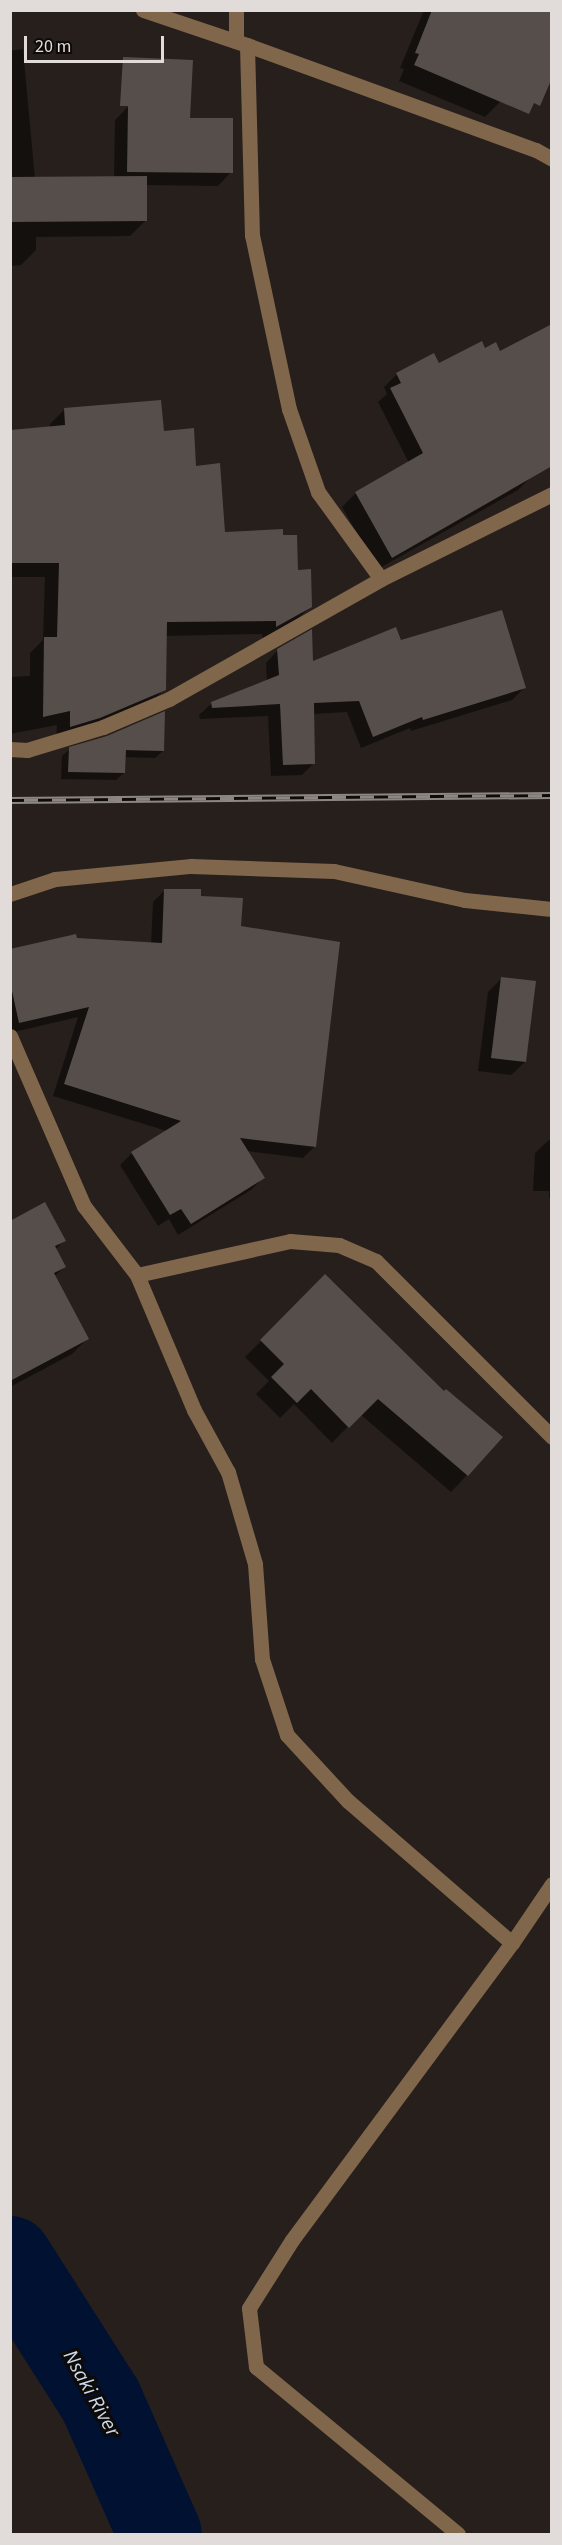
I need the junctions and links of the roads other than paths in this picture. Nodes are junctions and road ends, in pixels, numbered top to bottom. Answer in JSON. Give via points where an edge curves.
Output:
{"nodes":[{"id":1,"x":143,"y":10,"type":"edge"},
{"id":2,"x":236,"y":10,"type":"edge"},
{"id":3,"x":241,"y":43,"type":"junction"},
{"id":4,"x":552,"y":159,"type":"edge"},
{"id":5,"x":552,"y":494,"type":"edge"},
{"id":6,"x":381,"y":579,"type":"junction"},
{"id":7,"x":10,"y":749,"type":"edge"},
{"id":8,"x":10,"y":894,"type":"edge"},
{"id":9,"x":552,"y":909,"type":"edge"},
{"id":10,"x":10,"y":1036,"type":"edge"},
{"id":11,"x":137,"y":1275,"type":"junction"},
{"id":12,"x":552,"y":1437,"type":"edge"},
{"id":13,"x":552,"y":1884,"type":"edge"},
{"id":14,"x":547,"y":1901,"type":"edge"},
{"id":15,"x":512,"y":1944,"type":"junction"},
{"id":16,"x":458,"y":2535,"type":"edge"}],
"edges":[{"from":1,"to":3,"type":"street"},
{"from":2,"to":3,"type":"street"},
{"from":3,"to":4,"type":"street"},
{"from":3,"to":6,"type":"street","via":[[252,235],[290,409],[318,492]]},
{"from":5,"to":6,"type":"street"},
{"from":6,"to":7,"type":"street","via":[[169,699],[103,727],[27,750]]},
{"from":8,"to":9,"type":"street","via":[[55,879],[191,866],[334,871],[465,900]]},
{"from":10,"to":11,"type":"street","via":[[84,1206]]},
{"from":11,"to":12,"type":"street","via":[[290,1241],[339,1245],[376,1261]]},
{"from":11,"to":15,"type":"street","via":[[194,1410],[228,1472],[255,1564],[262,1659],[287,1734],[348,1801]]},
{"from":13,"to":14,"type":"street"},
{"from":14,"to":15,"type":"street"},
{"from":15,"to":16,"type":"street","via":[[292,2240],[249,2308],[256,2367]]}]}
